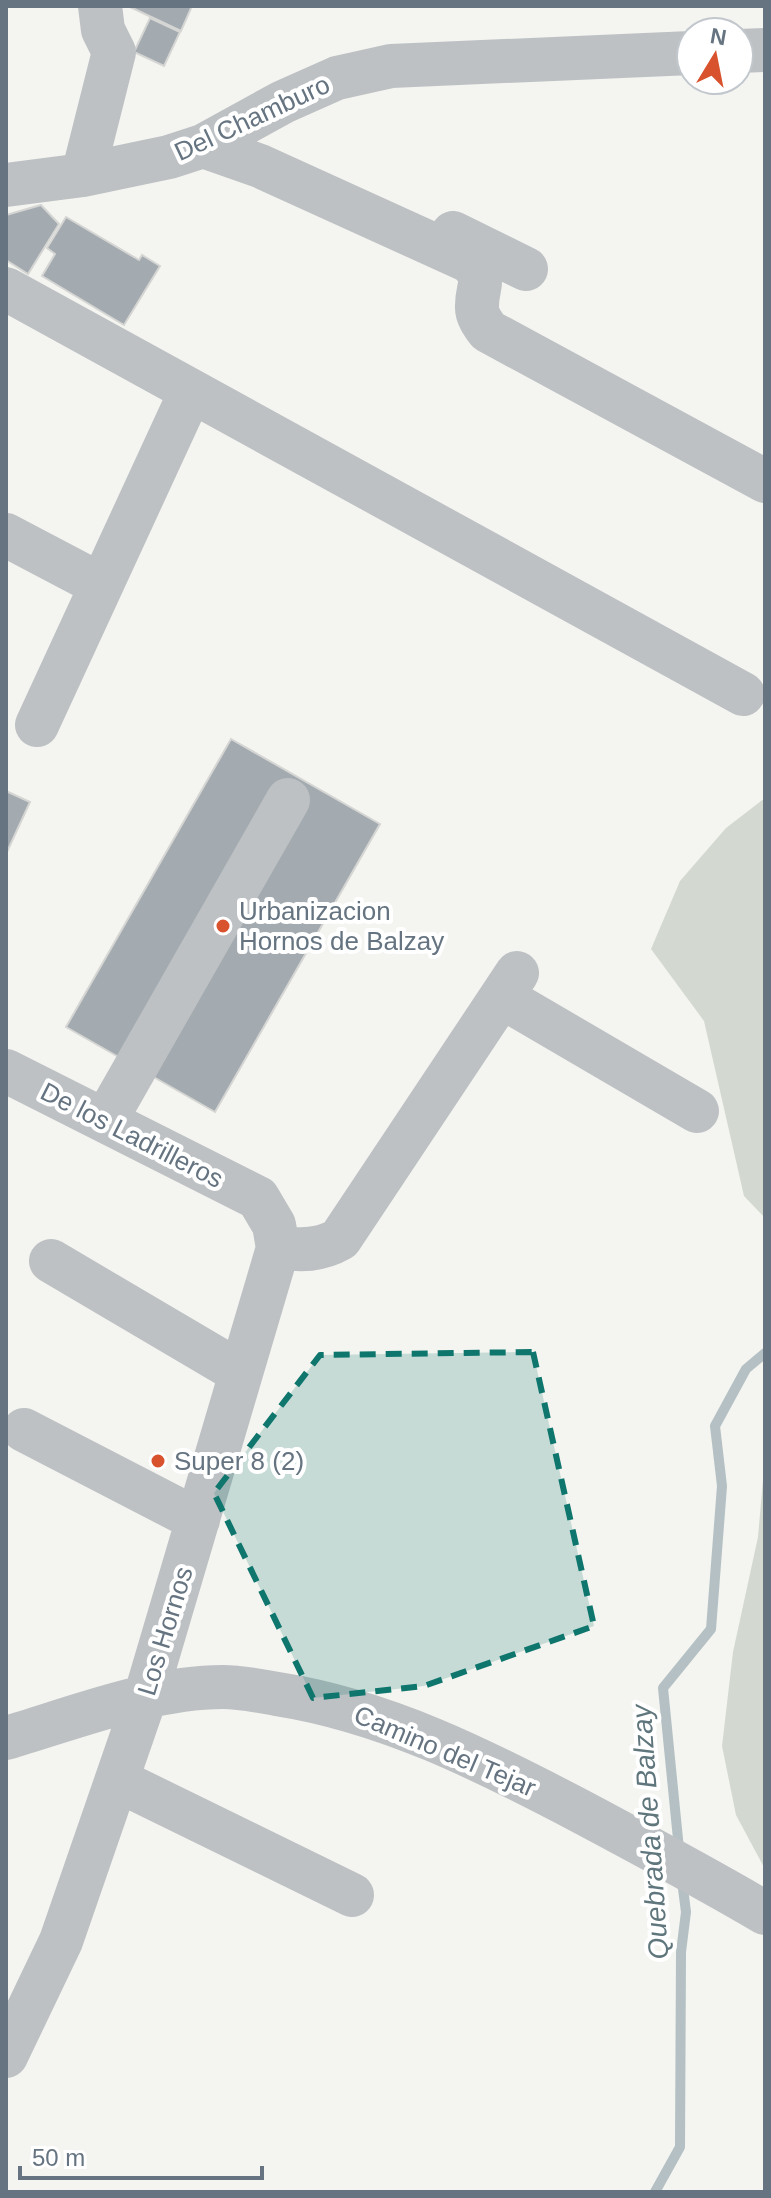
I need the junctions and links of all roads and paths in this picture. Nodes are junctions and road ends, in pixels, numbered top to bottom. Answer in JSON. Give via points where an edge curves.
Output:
{"nodes":[{"id":1,"x":100,"y":6,"type":"edge"},
{"id":2,"x":675,"y":54,"type":"edge"},
{"id":3,"x":247,"y":122,"type":"junction"},
{"id":4,"x":203,"y":146,"type":"junction"},
{"id":5,"x":83,"y":175,"type":"junction"},
{"id":6,"x":6,"y":185,"type":"edge"},
{"id":7,"x":526,"y":269,"type":"dead end"},
{"id":8,"x":6,"y":289,"type":"edge"},
{"id":9,"x":191,"y":391,"type":"junction"},
{"id":10,"x":765,"y":481,"type":"edge"},
{"id":11,"x":6,"y":535,"type":"edge"},
{"id":12,"x":101,"y":585,"type":"junction"},
{"id":13,"x":743,"y":694,"type":"dead end"},
{"id":14,"x":37,"y":725,"type":"dead end"},
{"id":15,"x":288,"y":800,"type":"dead end"},
{"id":16,"x":6,"y":1071,"type":"edge"},
{"id":17,"x":697,"y":1111,"type":"dead end"},
{"id":18,"x":105,"y":1121,"type":"junction"},
{"id":19,"x":278,"y":1248,"type":"junction"},
{"id":20,"x":51,"y":1261,"type":"dead end"},
{"id":21,"x":241,"y":1373,"type":"junction"},
{"id":22,"x":24,"y":1430,"type":"dead end"},
{"id":23,"x":198,"y":1520,"type":"junction"},
{"id":24,"x":145,"y":1698,"type":"junction"},
{"id":25,"x":6,"y":1738,"type":"edge"},
{"id":26,"x":117,"y":1780,"type":"junction"},
{"id":27,"x":352,"y":1895,"type":"dead end"},
{"id":28,"x":765,"y":1913,"type":"edge"},
{"id":29,"x":6,"y":2056,"type":"edge"}],
"edges":[{"from":1,"to":5,"type":"street","via":[[103,30],[114,52]]},
{"from":2,"to":3,"type":"street","name":"Del Chamburo","via":[[391,66],[337,78]]},
{"from":3,"to":4,"type":"street","name":"Del Chamburo"},
{"from":3,"to":7,"type":"street","via":[[305,158]]},
{"from":4,"to":5,"type":"street","name":"Del Chamburo"},
{"from":4,"to":10,"type":"street","via":[[260,166],[469,261],[482,280],[477,308],[488,331]]},
{"from":5,"to":6,"type":"street","name":"Del Chamburo"},
{"from":8,"to":9,"type":"street"},
{"from":9,"to":12,"type":"street"},
{"from":9,"to":13,"type":"street"},
{"from":11,"to":12,"type":"street"},
{"from":12,"to":14,"type":"street"},
{"from":15,"to":18,"type":"street"},
{"from":16,"to":18,"type":"street","name":"De los Ladrilleros"},
{"from":17,"to":19,"type":"street","via":[[509,985],[340,1239],[308,1250]]},
{"from":18,"to":19,"type":"street","name":"De los Ladrilleros","via":[[258,1198],[274,1225]]},
{"from":19,"to":21,"type":"street","name":"Los Hornos"},
{"from":20,"to":21,"type":"street"},
{"from":21,"to":23,"type":"street","name":"Los Hornos"},
{"from":22,"to":23,"type":"street"},
{"from":23,"to":24,"type":"street","name":"Los Hornos"},
{"from":24,"to":25,"type":"street","name":"Camino del Tejar"},
{"from":24,"to":26,"type":"street","name":"Los Hornos"},
{"from":24,"to":28,"type":"street","name":"Camino del Tejar","via":[[226,1687],[318,1700],[381,1718],[489,1763]]},
{"from":26,"to":27,"type":"street"},
{"from":26,"to":29,"type":"street","name":"Los Hornos","via":[[61,1941]]}]}
